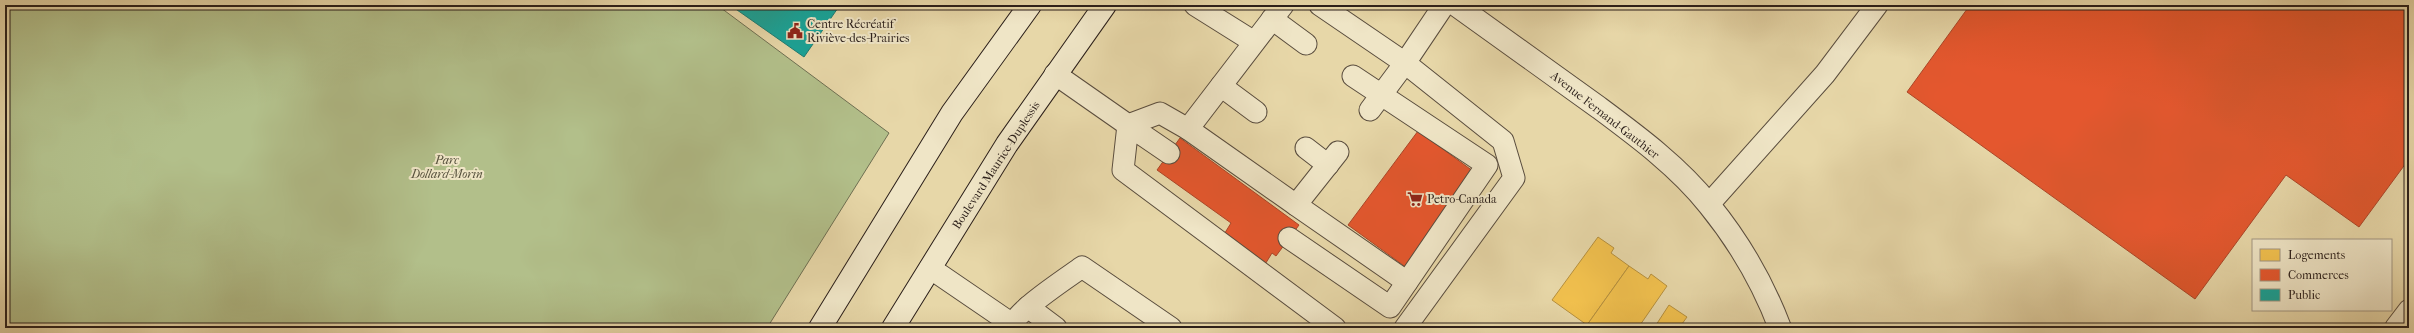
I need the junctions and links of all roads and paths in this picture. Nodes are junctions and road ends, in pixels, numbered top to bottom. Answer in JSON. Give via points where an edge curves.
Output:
{"nodes":[{"id":1,"x":1030,"y":5,"type":"edge"},
{"id":2,"x":1105,"y":5,"type":"edge"},
{"id":3,"x":1195,"y":5,"type":"edge"},
{"id":4,"x":1320,"y":5,"type":"edge"},
{"id":5,"x":1444,"y":5,"type":"edge"},
{"id":6,"x":1456,"y":5,"type":"edge"},
{"id":7,"x":1877,"y":5,"type":"edge"},
{"id":8,"x":1277,"y":12,"type":"edge"},
{"id":9,"x":1254,"y":42,"type":"junction"},
{"id":10,"x":1306,"y":44,"type":"dead end"},
{"id":11,"x":1405,"y":63,"type":"junction"},
{"id":12,"x":1055,"y":74,"type":"junction"},
{"id":13,"x":1353,"y":76,"type":"dead end"},
{"id":14,"x":1221,"y":86,"type":"junction"},
{"id":15,"x":1375,"y":102,"type":"junction"},
{"id":16,"x":1256,"y":112,"type":"dead end"},
{"id":17,"x":1128,"y":125,"type":"junction"},
{"id":18,"x":1188,"y":129,"type":"junction"},
{"id":19,"x":1306,"y":148,"type":"dead end"},
{"id":20,"x":1170,"y":153,"type":"dead end"},
{"id":21,"x":1709,"y":204,"type":"junction"},
{"id":22,"x":1296,"y":205,"type":"junction"},
{"id":23,"x":1289,"y":238,"type":"dead end"},
{"id":24,"x":930,"y":268,"type":"junction"},
{"id":25,"x":1407,"y":282,"type":"junction"},
{"id":26,"x":1028,"y":307,"type":"junction"},
{"id":27,"x":2409,"y":311,"type":"edge"},
{"id":28,"x":1011,"y":326,"type":"edge"},
{"id":29,"x":820,"y":328,"type":"edge"},
{"id":30,"x":893,"y":328,"type":"edge"},
{"id":31,"x":1056,"y":328,"type":"edge"},
{"id":32,"x":1171,"y":328,"type":"edge"},
{"id":33,"x":1335,"y":328,"type":"edge"},
{"id":34,"x":1405,"y":328,"type":"edge"},
{"id":35,"x":1780,"y":328,"type":"edge"},
{"id":36,"x":2396,"y":328,"type":"edge"}],
"edges":[{"from":1,"to":29,"type":"street","via":[[952,113]]},
{"from":2,"to":12,"type":"street","name":"Boulevard Maurice-Duplessis"},
{"from":3,"to":9,"type":"lane"},
{"from":4,"to":11,"type":"lane"},
{"from":5,"to":11,"type":"lane"},
{"from":6,"to":21,"type":"street","name":"Avenue Fernand-Gauthier","via":[[1629,130]]},
{"from":7,"to":21,"type":"lane","via":[[1825,74]]},
{"from":8,"to":9,"type":"lane"},
{"from":8,"to":10,"type":"lane"},
{"from":9,"to":14,"type":"lane"},
{"from":11,"to":15,"type":"lane"},
{"from":11,"to":34,"type":"lane","via":[[1503,141],[1514,178]]},
{"from":12,"to":17,"type":"lane"},
{"from":12,"to":24,"type":"street","name":"Boulevard Maurice-Duplessis","via":[[1007,144]]},
{"from":13,"to":15,"type":"lane"},
{"from":14,"to":16,"type":"lane"},
{"from":14,"to":18,"type":"lane"},
{"from":15,"to":25,"type":"lane","via":[[1487,165]]},
{"from":17,"to":18,"type":"lane","via":[[1160,113]]},
{"from":17,"to":20,"type":"lane"},
{"from":17,"to":33,"type":"lane","via":[[1124,170]]},
{"from":18,"to":22,"type":"lane"},
{"from":19,"to":22,"type":"lane","via":[[1333,158]]},
{"from":21,"to":35,"type":"street","name":"Avenue Fernand-Gauthier","via":[[1741,248],[1768,298]]},
{"from":22,"to":25,"type":"lane"},
{"from":23,"to":25,"type":"lane","via":[[1390,307]]},
{"from":24,"to":28,"type":"lane"},
{"from":24,"to":30,"type":"street","name":"Boulevard Maurice-Duplessis"},
{"from":26,"to":28,"type":"lane"},
{"from":26,"to":31,"type":"lane"},
{"from":26,"to":32,"type":"lane","via":[[1082,267]]},
{"from":27,"to":36,"type":"street"}]}
